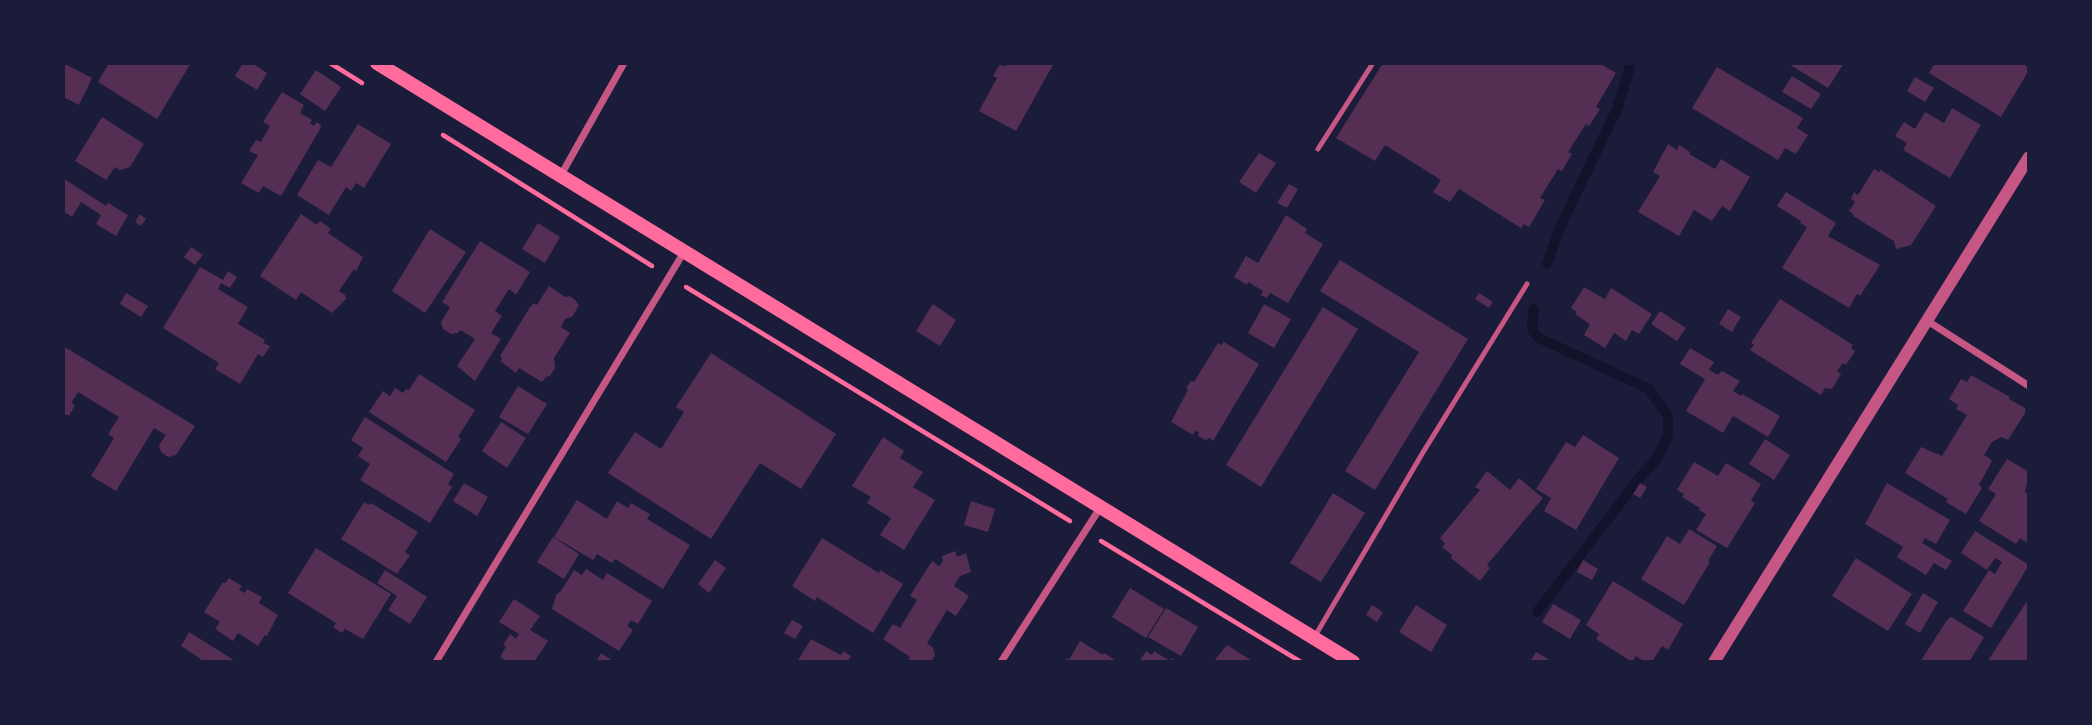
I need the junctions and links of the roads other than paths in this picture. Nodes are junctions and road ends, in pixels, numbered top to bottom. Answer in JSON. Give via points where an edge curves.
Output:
{"nodes":[{"id":1,"x":377,"y":63,"type":"edge"},
{"id":2,"x":624,"y":63,"type":"edge"},
{"id":3,"x":1373,"y":63,"type":"edge"},
{"id":4,"x":1318,"y":149,"type":"dead end"},
{"id":5,"x":2029,"y":157,"type":"edge"},
{"id":6,"x":560,"y":176,"type":"junction"},
{"id":7,"x":684,"y":252,"type":"junction"},
{"id":8,"x":1527,"y":284,"type":"dead end"},
{"id":9,"x":1926,"y":320,"type":"junction"},
{"id":10,"x":2029,"y":386,"type":"edge"},
{"id":11,"x":1100,"y":508,"type":"junction"},
{"id":12,"x":1314,"y":639,"type":"junction"},
{"id":13,"x":436,"y":662,"type":"edge"},
{"id":14,"x":1002,"y":662,"type":"edge"},
{"id":15,"x":1353,"y":662,"type":"edge"},
{"id":16,"x":1714,"y":662,"type":"edge"}],
"edges":[{"from":1,"to":6,"type":"main road"},
{"from":2,"to":6,"type":"street"},
{"from":3,"to":4,"type":"lane"},
{"from":5,"to":9,"type":"street"},
{"from":6,"to":7,"type":"main road"},
{"from":7,"to":11,"type":"main road"},
{"from":7,"to":13,"type":"street"},
{"from":8,"to":12,"type":"lane"},
{"from":9,"to":10,"type":"street"},
{"from":9,"to":16,"type":"street"},
{"from":11,"to":12,"type":"main road"},
{"from":11,"to":14,"type":"street"},
{"from":12,"to":15,"type":"main road"}]}
